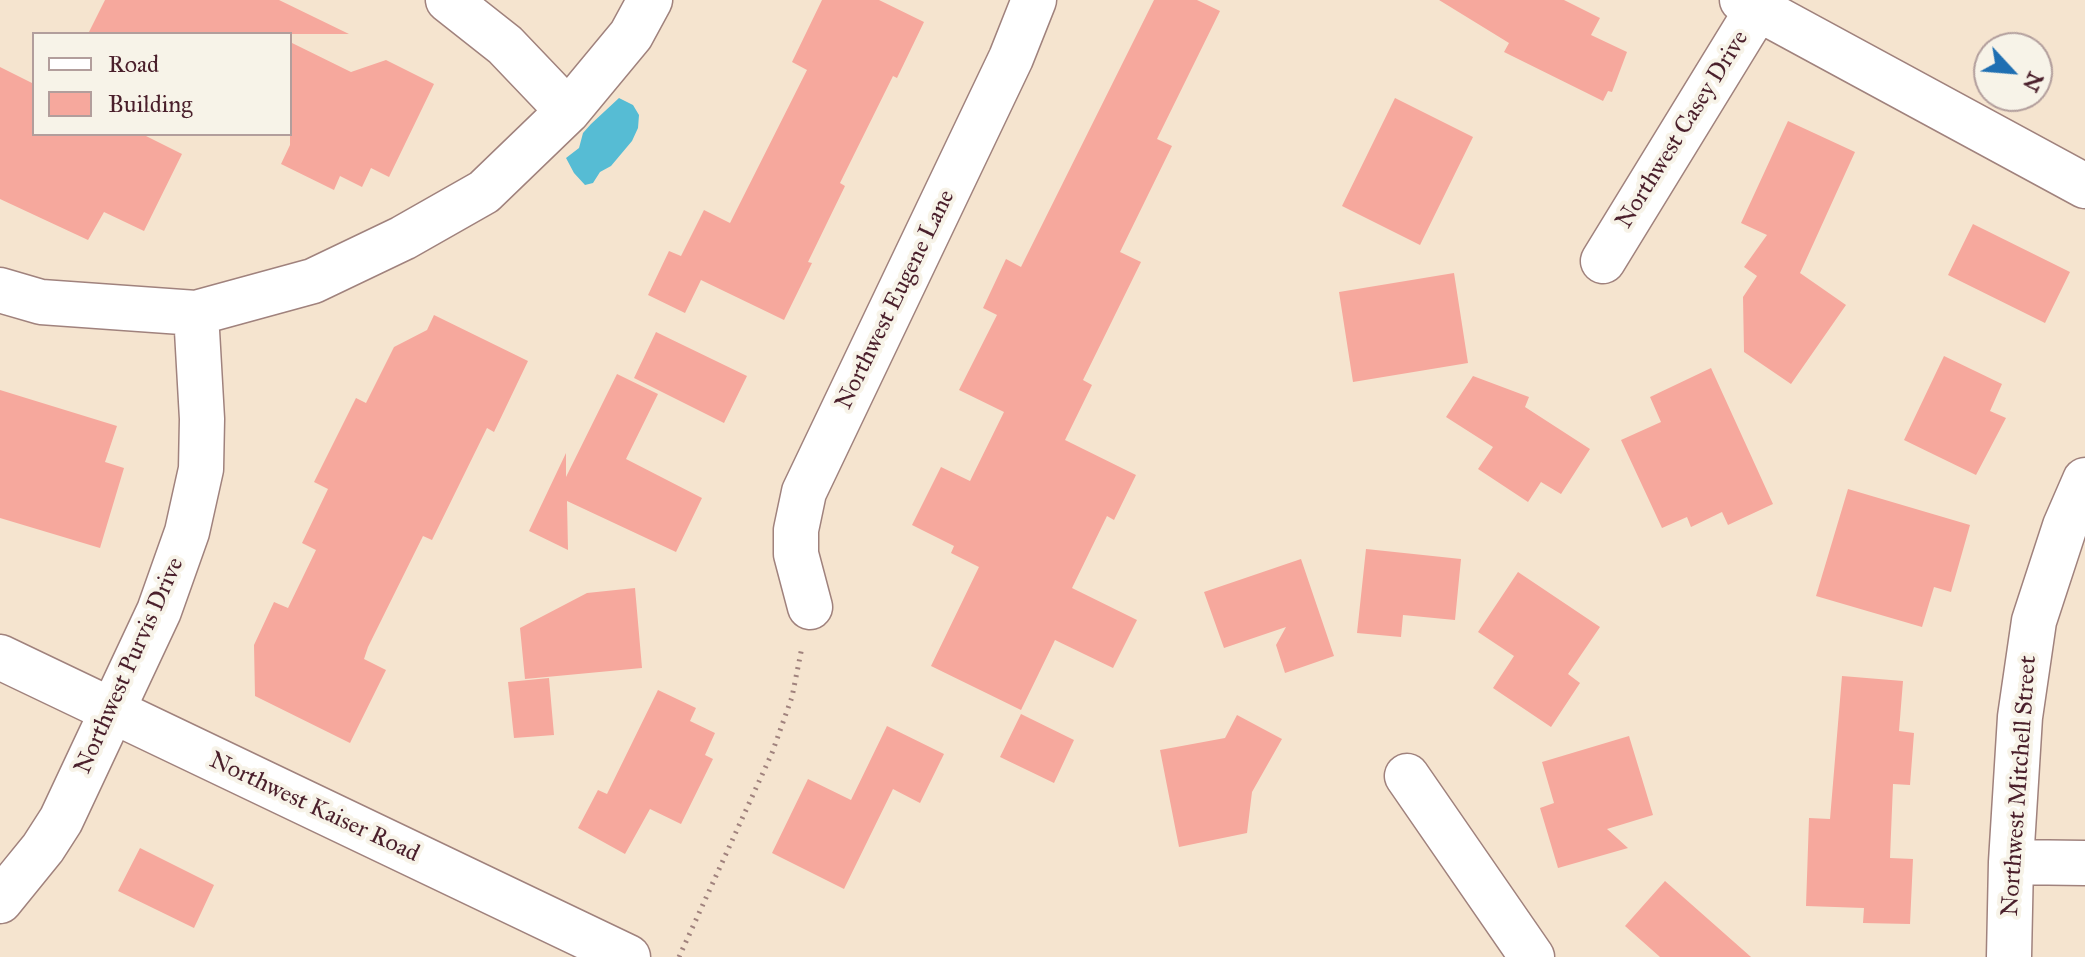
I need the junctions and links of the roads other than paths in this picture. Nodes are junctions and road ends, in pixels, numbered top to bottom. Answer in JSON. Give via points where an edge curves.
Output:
{"nodes":[{"id":1,"x":448,"y":0,"type":"edge"},
{"id":2,"x":650,"y":0,"type":"edge"},
{"id":3,"x":1034,"y":0,"type":"edge"},
{"id":4,"x":1755,"y":3,"type":"edge"},
{"id":5,"x":568,"y":111,"type":"junction"},
{"id":6,"x":2085,"y":186,"type":"edge"},
{"id":7,"x":1603,"y":261,"type":"dead end"},
{"id":8,"x":0,"y":290,"type":"edge"},
{"id":9,"x":196,"y":313,"type":"junction"},
{"id":10,"x":2085,"y":480,"type":"edge"},
{"id":11,"x":810,"y":607,"type":"road end"},
{"id":12,"x":0,"y":657,"type":"edge"},
{"id":13,"x":112,"y":711,"type":"junction"},
{"id":14,"x":1407,"y":776,"type":"dead end"},
{"id":15,"x":2011,"y":862,"type":"junction"},
{"id":16,"x":2085,"y":863,"type":"edge"},
{"id":17,"x":0,"y":901,"type":"edge"},
{"id":18,"x":628,"y":957,"type":"edge"},
{"id":19,"x":1532,"y":957,"type":"edge"},
{"id":20,"x":2009,"y":957,"type":"edge"}],
"edges":[{"from":1,"to":5,"type":"street","via":[[505,45]]},
{"from":2,"to":5,"type":"street","via":[[631,35]]},
{"from":3,"to":11,"type":"street","name":"Northwest Eugene Lane","via":[[804,492],[796,554]]},
{"from":4,"to":6,"type":"street"},
{"from":4,"to":7,"type":"street","name":"Northwest Casey Drive"},
{"from":5,"to":9,"type":"street","via":[[484,192],[403,238],[313,281]]},
{"from":8,"to":9,"type":"street","via":[[41,302]]},
{"from":9,"to":13,"type":"street","name":"Northwest Purvis Drive","via":[[201,469],[159,611]]},
{"from":10,"to":15,"type":"street","name":"Northwest Mitchell Street","via":[[2034,621],[2020,717]]},
{"from":12,"to":13,"type":"street","name":"Northwest Kaiser Road"},
{"from":13,"to":17,"type":"street","name":"Northwest Purvis Drive","via":[[61,820]]},
{"from":13,"to":18,"type":"street","name":"Northwest Kaiser Road"},
{"from":14,"to":19,"type":"street"},
{"from":15,"to":16,"type":"street"},
{"from":15,"to":20,"type":"street","name":"Northwest Mitchell Street"}]}
